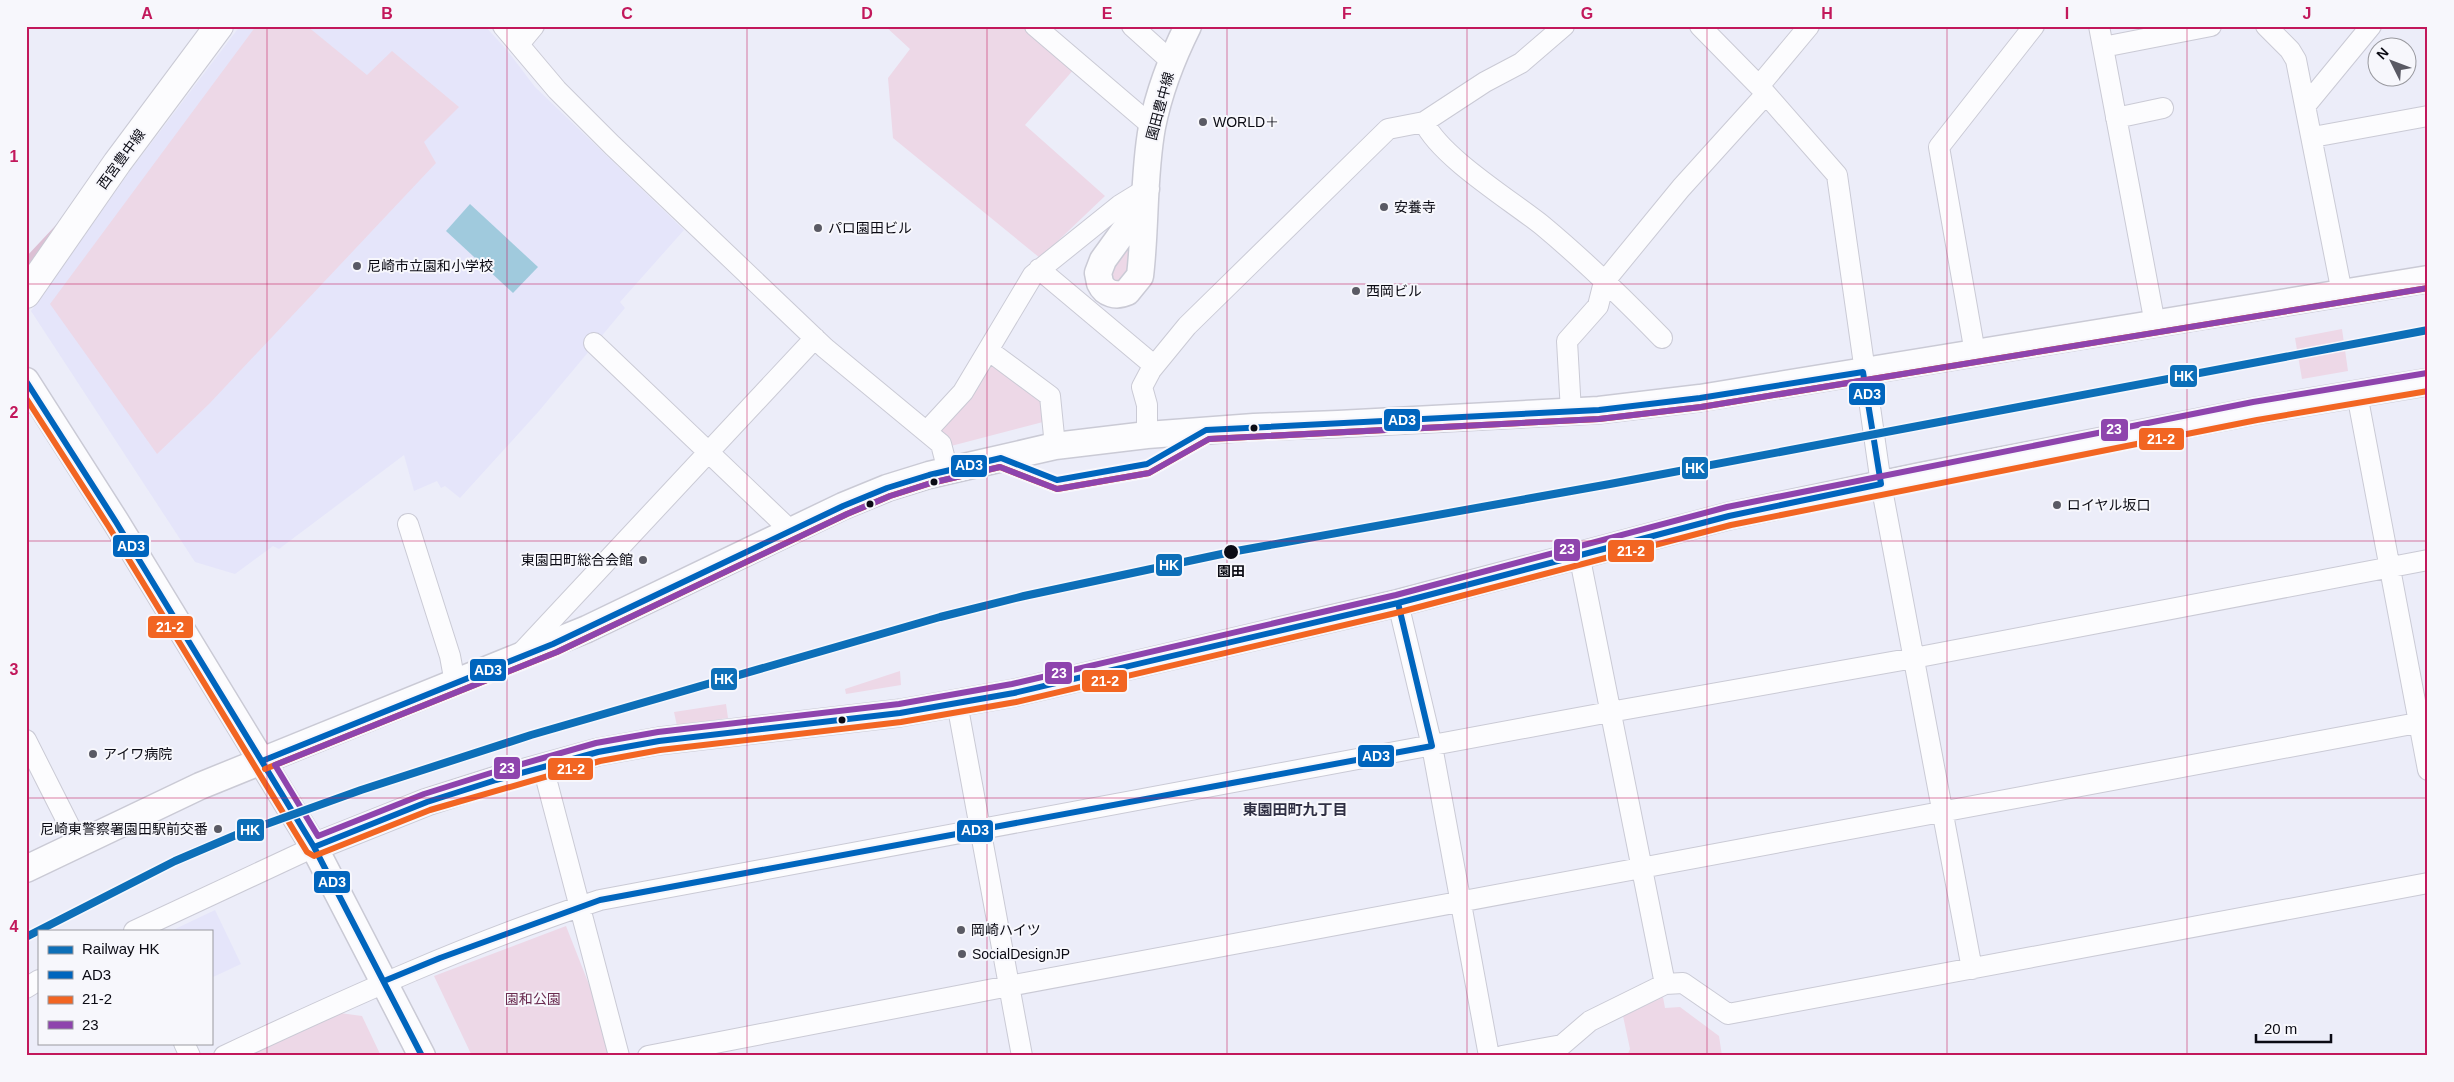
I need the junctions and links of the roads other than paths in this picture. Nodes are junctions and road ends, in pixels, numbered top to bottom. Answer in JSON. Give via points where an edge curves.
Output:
{"nodes":[{"id":1,"x":219,"y":26,"type":"edge"},
{"id":2,"x":503,"y":26,"type":"edge"},
{"id":3,"x":534,"y":26,"type":"edge"},
{"id":4,"x":1034,"y":26,"type":"edge"},
{"id":5,"x":1132,"y":26,"type":"edge"},
{"id":6,"x":1188,"y":26,"type":"edge"},
{"id":7,"x":1564,"y":26,"type":"edge"},
{"id":8,"x":1700,"y":26,"type":"edge"},
{"id":9,"x":1809,"y":26,"type":"edge"},
{"id":10,"x":2034,"y":26,"type":"edge"},
{"id":11,"x":2099,"y":26,"type":"edge"},
{"id":12,"x":2211,"y":26,"type":"edge"},
{"id":13,"x":2266,"y":26,"type":"edge"},
{"id":14,"x":2371,"y":26,"type":"edge"},
{"id":15,"x":519,"y":44,"type":"junction"},
{"id":16,"x":2103,"y":47,"type":"junction"},
{"id":17,"x":1172,"y":62,"type":"junction"},
{"id":18,"x":1763,"y":90,"type":"junction"},
{"id":19,"x":2306,"y":105,"type":"junction"},
{"id":20,"x":2163,"y":108,"type":"dead end"},
{"id":21,"x":2428,"y":116,"type":"edge"},
{"id":22,"x":2116,"y":118,"type":"junction"},
{"id":23,"x":1424,"y":122,"type":"junction"},
{"id":24,"x":1152,"y":126,"type":"junction"},
{"id":25,"x":2313,"y":137,"type":"junction"},
{"id":26,"x":1146,"y":189,"type":"joint"},
{"id":27,"x":1039,"y":269,"type":"junction"},
{"id":28,"x":2428,"y":279,"type":"edge"},
{"id":29,"x":1604,"y":282,"type":"junction"},
{"id":30,"x":2342,"y":293,"type":"junction"},
{"id":31,"x":26,"y":294,"type":"edge"},
{"id":32,"x":2155,"y":324,"type":"junction"},
{"id":33,"x":814,"y":338,"type":"junction"},
{"id":34,"x":1662,"y":338,"type":"dead end"},
{"id":35,"x":594,"y":343,"type":"dead end"},
{"id":36,"x":988,"y":350,"type":"junction"},
{"id":37,"x":1975,"y":353,"type":"junction"},
{"id":38,"x":1151,"y":370,"type":"junction"},
{"id":39,"x":1863,"y":372,"type":"junction"},
{"id":40,"x":26,"y":381,"type":"edge"},
{"id":41,"x":2428,"y":382,"type":"edge"},
{"id":42,"x":2357,"y":394,"type":"junction"},
{"id":43,"x":1571,"y":412,"type":"junction"},
{"id":44,"x":927,"y":431,"type":"junction"},
{"id":45,"x":1147,"y":435,"type":"junction"},
{"id":46,"x":1055,"y":446,"type":"junction"},
{"id":47,"x":708,"y":450,"type":"junction"},
{"id":48,"x":948,"y":471,"type":"junction"},
{"id":49,"x":1880,"y":484,"type":"junction"},
{"id":50,"x":408,"y":524,"type":"dead end"},
{"id":51,"x":790,"y":530,"type":"junction"},
{"id":52,"x":1579,"y":554,"type":"junction"},
{"id":53,"x":2428,"y":560,"type":"edge"},
{"id":54,"x":2388,"y":567,"type":"junction"},
{"id":55,"x":1398,"y":603,"type":"junction"},
{"id":56,"x":1914,"y":658,"type":"junction"},
{"id":57,"x":515,"y":659,"type":"junction"},
{"id":58,"x":454,"y":683,"type":"junction"},
{"id":59,"x":957,"y":703,"type":"junction"},
{"id":60,"x":1610,"y":712,"type":"junction"},
{"id":61,"x":2424,"y":722,"type":"edge"},
{"id":62,"x":26,"y":740,"type":"edge"},
{"id":63,"x":1432,"y":746,"type":"junction"},
{"id":64,"x":262,"y":761,"type":"junction"},
{"id":65,"x":543,"y":767,"type":"junction"},
{"id":66,"x":2428,"y":770,"type":"edge"},
{"id":67,"x":1942,"y":812,"type":"junction"},
{"id":68,"x":982,"y":830,"type":"junction"},
{"id":69,"x":78,"y":843,"type":"junction"},
{"id":70,"x":314,"y":847,"type":"junction"},
{"id":71,"x":26,"y":869,"type":"edge"},
{"id":72,"x":1640,"y":869,"type":"junction"},
{"id":73,"x":2428,"y":883,"type":"edge"},
{"id":74,"x":1460,"y":903,"type":"junction"},
{"id":75,"x":579,"y":907,"type":"junction"},
{"id":76,"x":136,"y":930,"type":"edge"},
{"id":77,"x":1972,"y":970,"type":"junction"},
{"id":78,"x":38,"y":981,"type":"edge"},
{"id":79,"x":384,"y":982,"type":"junction"},
{"id":80,"x":1665,"y":984,"type":"junction"},
{"id":81,"x":1009,"y":986,"type":"junction"},
{"id":82,"x":26,"y":988,"type":"edge"},
{"id":83,"x":184,"y":1044,"type":"edge"},
{"id":84,"x":190,"y":1056,"type":"edge"},
{"id":85,"x":224,"y":1056,"type":"edge"},
{"id":86,"x":422,"y":1056,"type":"edge"},
{"id":87,"x":619,"y":1056,"type":"edge"},
{"id":88,"x":648,"y":1056,"type":"edge"},
{"id":89,"x":1022,"y":1056,"type":"edge"},
{"id":90,"x":1489,"y":1056,"type":"edge"},
{"id":91,"x":1502,"y":1056,"type":"edge"}],
"edges":[{"from":1,"to":31,"type":"main road","name":"西宮豊中線","via":[[117,163]]},
{"from":2,"to":15,"type":"street"},
{"from":3,"to":15,"type":"street"},
{"from":4,"to":24,"type":"street"},
{"from":5,"to":17,"type":"street"},
{"from":6,"to":17,"type":"street","name":"園田豊中線"},
{"from":7,"to":23,"type":"street","via":[[1521,63]]},
{"from":8,"to":18,"type":"street"},
{"from":9,"to":18,"type":"street"},
{"from":10,"to":37,"type":"street","via":[[1939,147]]},
{"from":11,"to":16,"type":"street"},
{"from":12,"to":16,"type":"street"},
{"from":13,"to":19,"type":"street","via":[[2294,54]]},
{"from":14,"to":19,"type":"street"},
{"from":15,"to":33,"type":"street","via":[[557,90]]},
{"from":16,"to":22,"type":"street"},
{"from":17,"to":24,"type":"street","name":"園田豊中線"},
{"from":18,"to":29,"type":"street"},
{"from":18,"to":39,"type":"street","via":[[1837,175]]},
{"from":19,"to":25,"type":"street"},
{"from":20,"to":22,"type":"street"},
{"from":21,"to":25,"type":"street"},
{"from":22,"to":32,"type":"street"},
{"from":23,"to":29,"type":"street","via":[[1429,134],[1467,168],[1543,226]]},
{"from":23,"to":38,"type":"street","via":[[1388,129],[1187,326]]},
{"from":24,"to":26,"type":"street","name":"園田豊中線"},
{"from":25,"to":30,"type":"street"},
{"from":26,"to":27,"type":"street","via":[[1120,205]]},
{"from":27,"to":36,"type":"street"},
{"from":27,"to":38,"type":"street","via":[[1151,363]]},
{"from":28,"to":30,"type":"street"},
{"from":29,"to":34,"type":"street"},
{"from":29,"to":43,"type":"street","via":[[1598,306],[1567,341]]},
{"from":30,"to":32,"type":"street"},
{"from":32,"to":37,"type":"street"},
{"from":33,"to":44,"type":"street","via":[[862,381]]},
{"from":33,"to":47,"type":"street"},
{"from":35,"to":47,"type":"street"},
{"from":36,"to":44,"type":"street","via":[[963,392]]},
{"from":36,"to":46,"type":"street","via":[[1050,396]]},
{"from":37,"to":39,"type":"street"},
{"from":38,"to":45,"type":"street","via":[[1142,388],[1147,405]]},
{"from":39,"to":43,"type":"street","via":[[1700,398]]},
{"from":39,"to":49,"type":"street"},
{"from":40,"to":64,"type":"street"},
{"from":41,"to":42,"type":"street"},
{"from":42,"to":49,"type":"street"},
{"from":42,"to":54,"type":"street"},
{"from":43,"to":45,"type":"street","via":[[1254,426]]},
{"from":44,"to":48,"type":"street","via":[[941,444]]},
{"from":45,"to":46,"type":"street"},
{"from":46,"to":48,"type":"street"},
{"from":47,"to":51,"type":"street"},
{"from":47,"to":57,"type":"street"},
{"from":48,"to":51,"type":"street","via":[[887,488]]},
{"from":49,"to":52,"type":"street","via":[[1729,516]]},
{"from":49,"to":56,"type":"street"},
{"from":50,"to":58,"type":"street","via":[[450,656]]},
{"from":51,"to":57,"type":"street","via":[[587,629]]},
{"from":52,"to":55,"type":"street"},
{"from":52,"to":60,"type":"street"},
{"from":53,"to":54,"type":"street"},
{"from":54,"to":56,"type":"street"},
{"from":54,"to":61,"type":"street"},
{"from":55,"to":59,"type":"street","via":[[1014,693]]},
{"from":55,"to":63,"type":"street"},
{"from":56,"to":60,"type":"street"},
{"from":56,"to":67,"type":"street"},
{"from":57,"to":58,"type":"street"},
{"from":58,"to":64,"type":"street"},
{"from":59,"to":65,"type":"street","via":[[842,721],[659,740]]},
{"from":59,"to":68,"type":"street"},
{"from":60,"to":63,"type":"street"},
{"from":60,"to":72,"type":"street"},
{"from":61,"to":66,"type":"street"},
{"from":61,"to":67,"type":"street"},
{"from":62,"to":69,"type":"street"},
{"from":63,"to":68,"type":"street"},
{"from":63,"to":74,"type":"street"},
{"from":64,"to":69,"type":"street"},
{"from":64,"to":70,"type":"street"},
{"from":65,"to":70,"type":"street","via":[[427,802]]},
{"from":65,"to":75,"type":"street"},
{"from":67,"to":72,"type":"street"},
{"from":67,"to":77,"type":"street"},
{"from":68,"to":75,"type":"street","via":[[600,900]]},
{"from":68,"to":81,"type":"street"},
{"from":69,"to":71,"type":"street"},
{"from":70,"to":76,"type":"street"},
{"from":70,"to":79,"type":"street"},
{"from":72,"to":74,"type":"street"},
{"from":72,"to":80,"type":"street"},
{"from":73,"to":77,"type":"street"},
{"from":74,"to":81,"type":"street"},
{"from":74,"to":90,"type":"street"},
{"from":75,"to":79,"type":"street"},
{"from":75,"to":87,"type":"street"},
{"from":77,"to":80,"type":"street","via":[[1728,1014],[1683,983]]},
{"from":78,"to":82,"type":"street"},
{"from":79,"to":85,"type":"street"},
{"from":79,"to":86,"type":"street"},
{"from":80,"to":91,"type":"street","via":[[1590,1021],[1562,1045]]},
{"from":81,"to":88,"type":"street"},
{"from":81,"to":89,"type":"street"},
{"from":83,"to":84,"type":"street"}]}
